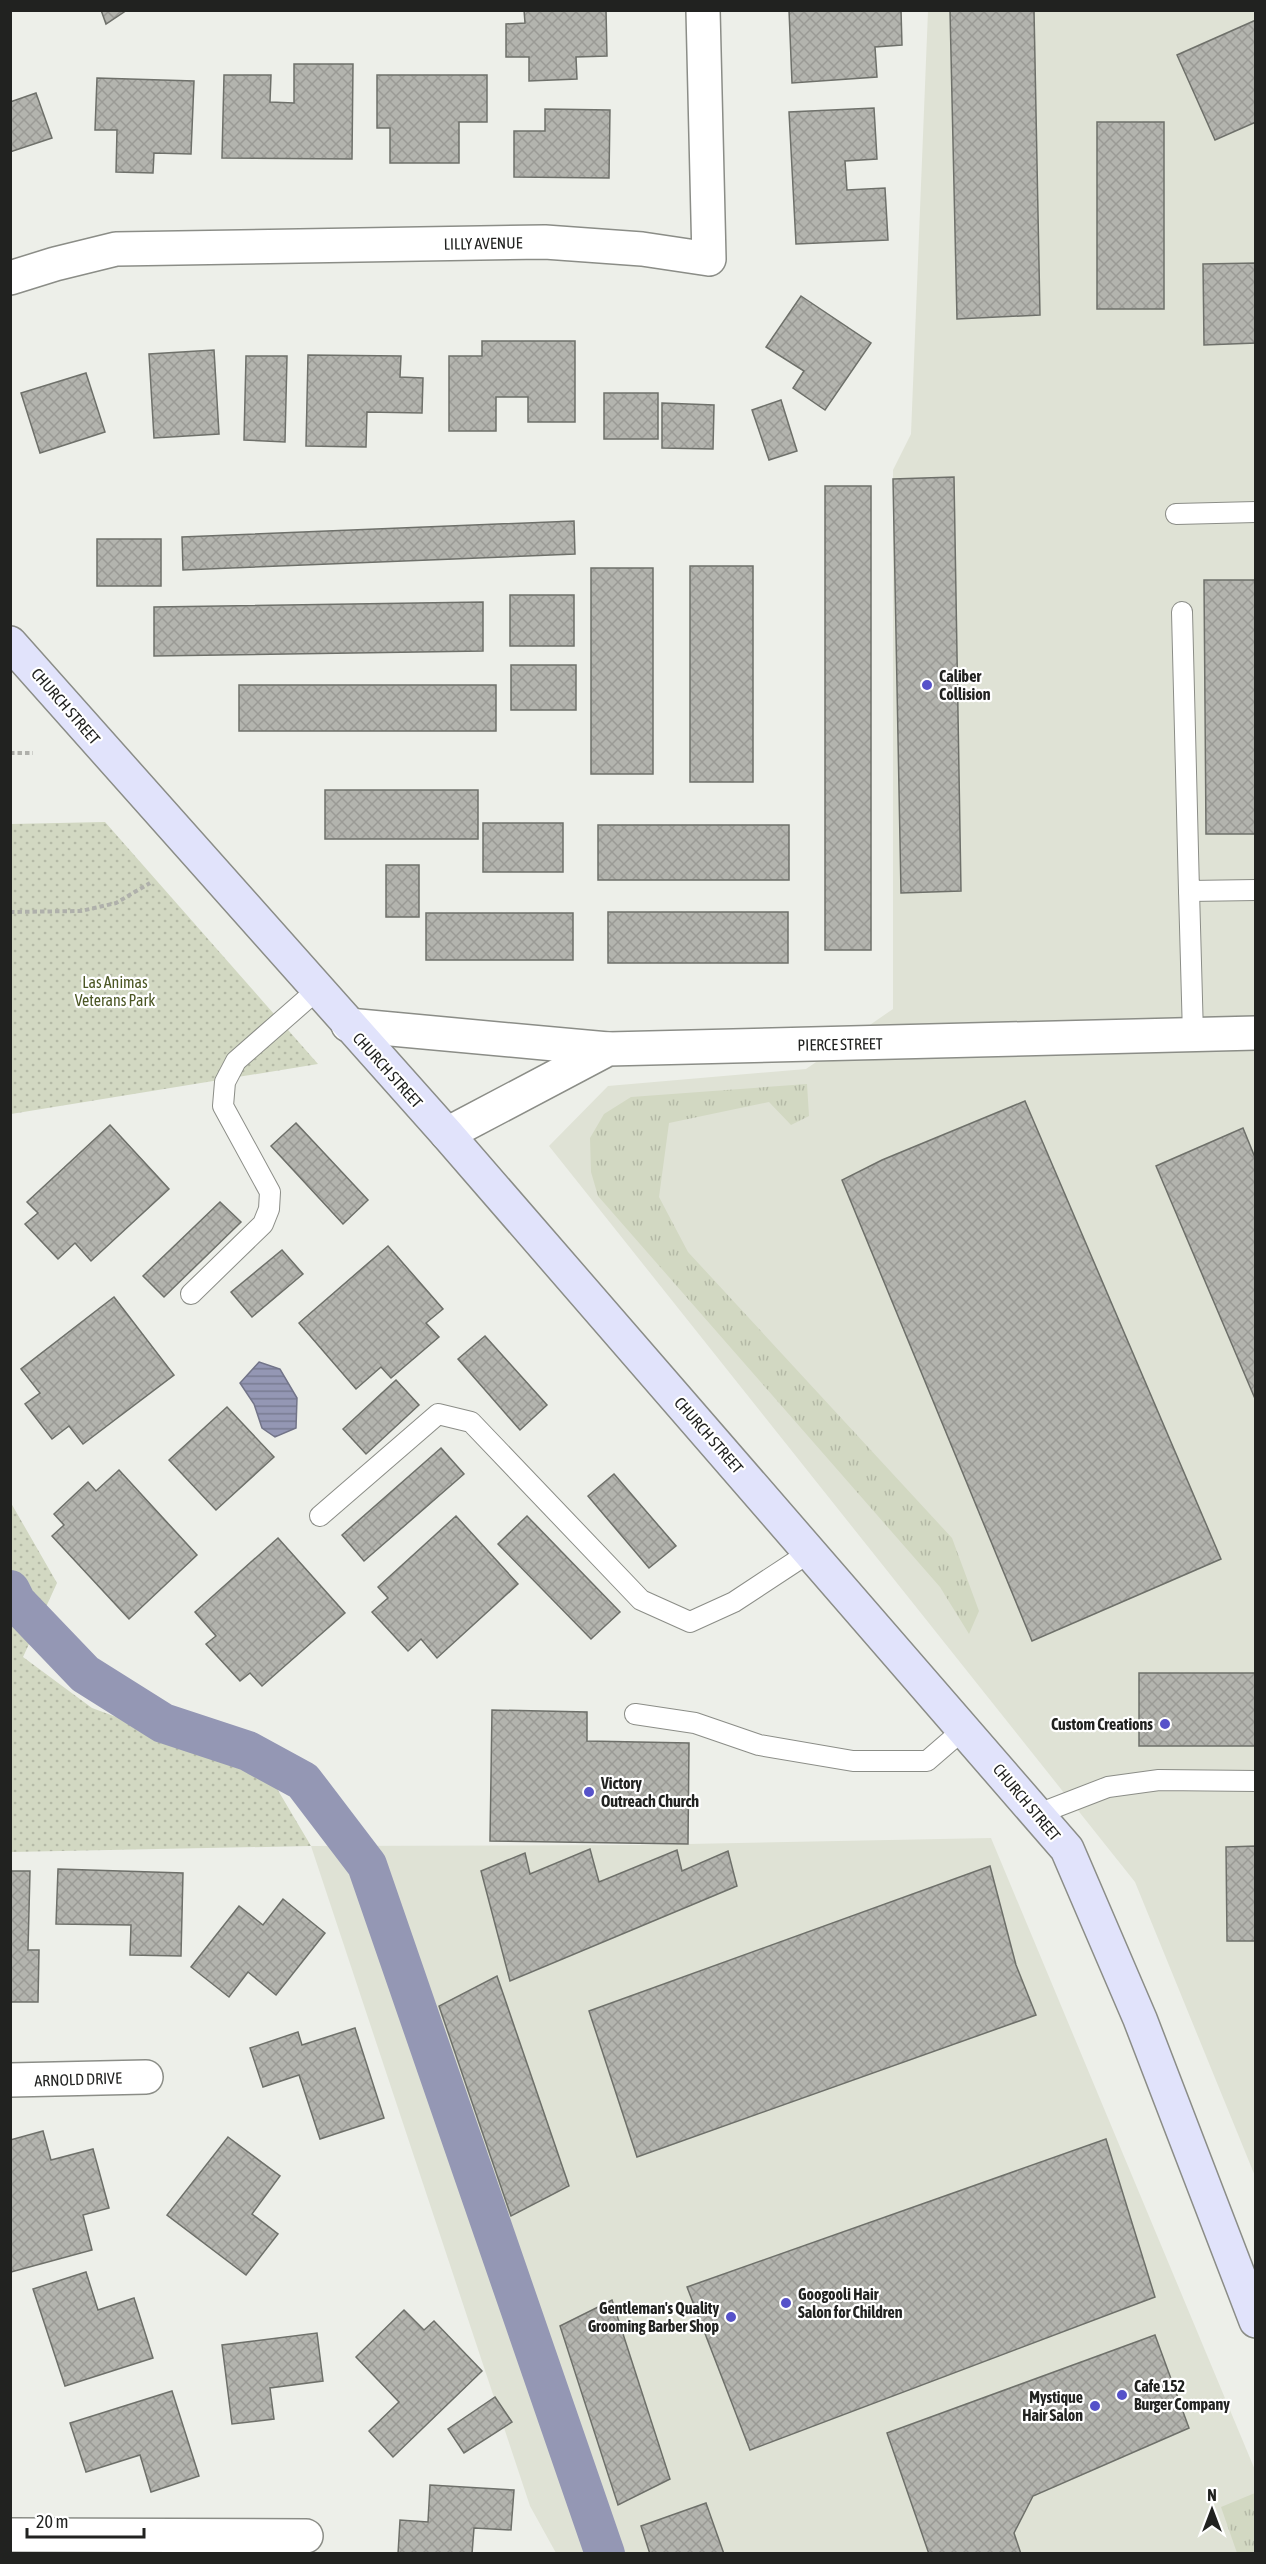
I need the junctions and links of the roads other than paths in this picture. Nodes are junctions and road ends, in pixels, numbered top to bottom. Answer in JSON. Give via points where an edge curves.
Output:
{"nodes":[{"id":1,"x":703,"y":10,"type":"edge"},
{"id":2,"x":10,"y":278,"type":"edge"},
{"id":3,"x":1256,"y":512,"type":"edge"},
{"id":4,"x":1176,"y":514,"type":"dead end"},
{"id":5,"x":1182,"y":612,"type":"dead end"},
{"id":6,"x":10,"y":643,"type":"edge"},
{"id":7,"x":1256,"y":890,"type":"edge"},
{"id":8,"x":1189,"y":891,"type":"junction"},
{"id":9,"x":317,"y":990,"type":"junction"},
{"id":10,"x":348,"y":1025,"type":"junction"},
{"id":11,"x":1256,"y":1033,"type":"edge"},
{"id":12,"x":1193,"y":1035,"type":"junction"},
{"id":13,"x":608,"y":1049,"type":"junction"},
{"id":14,"x":447,"y":1134,"type":"junction"},
{"id":15,"x":191,"y":1294,"type":"dead end"},
{"id":16,"x":320,"y":1516,"type":"dead end"},
{"id":17,"x":810,"y":1552,"type":"junction"},
{"id":18,"x":635,"y":1714,"type":"dead end"},
{"id":19,"x":964,"y":1729,"type":"junction"},
{"id":20,"x":1256,"y":1780,"type":"edge"},
{"id":21,"x":1038,"y":1814,"type":"junction"},
{"id":22,"x":146,"y":2077,"type":"dead end"},
{"id":23,"x":10,"y":2080,"type":"edge"},
{"id":24,"x":1256,"y":2321,"type":"edge"},
{"id":25,"x":10,"y":2535,"type":"edge"},
{"id":26,"x":306,"y":2536,"type":"dead end"}],
"edges":[{"from":1,"to":2,"type":"street","name":"LILLY AVENUE","via":[[710,259],[545,242],[116,249]]},
{"from":3,"to":4,"type":"lane"},
{"from":5,"to":8,"type":"lane"},
{"from":6,"to":9,"type":"street","name":"CHURCH STREET"},
{"from":7,"to":8,"type":"lane"},
{"from":8,"to":12,"type":"lane"},
{"from":9,"to":10,"type":"street","name":"CHURCH STREET"},
{"from":9,"to":15,"type":"lane","via":[[236,1061],[225,1082],[223,1106],[270,1192],[269,1209],[263,1224]]},
{"from":10,"to":13,"type":"street"},
{"from":10,"to":14,"type":"street","name":"CHURCH STREET"},
{"from":11,"to":12,"type":"street","name":"PIERCE STREET"},
{"from":12,"to":13,"type":"street","name":"PIERCE STREET"},
{"from":13,"to":14,"type":"street","name":"PIERCE STREET"},
{"from":14,"to":17,"type":"street","name":"CHURCH STREET"},
{"from":16,"to":17,"type":"lane","via":[[438,1414],[471,1422],[641,1600],[690,1622],[734,1602]]},
{"from":17,"to":19,"type":"street","name":"CHURCH STREET"},
{"from":18,"to":19,"type":"lane","via":[[695,1723],[759,1745],[853,1761],[927,1761]]},
{"from":19,"to":21,"type":"street","name":"CHURCH STREET"},
{"from":20,"to":21,"type":"lane","via":[[1159,1780],[1108,1787]]},
{"from":21,"to":24,"type":"street","name":"CHURCH STREET","via":[[1067,1849],[1140,2019]]},
{"from":22,"to":23,"type":"street","name":"ARNOLD DRIVE"},
{"from":25,"to":26,"type":"street"}]}
